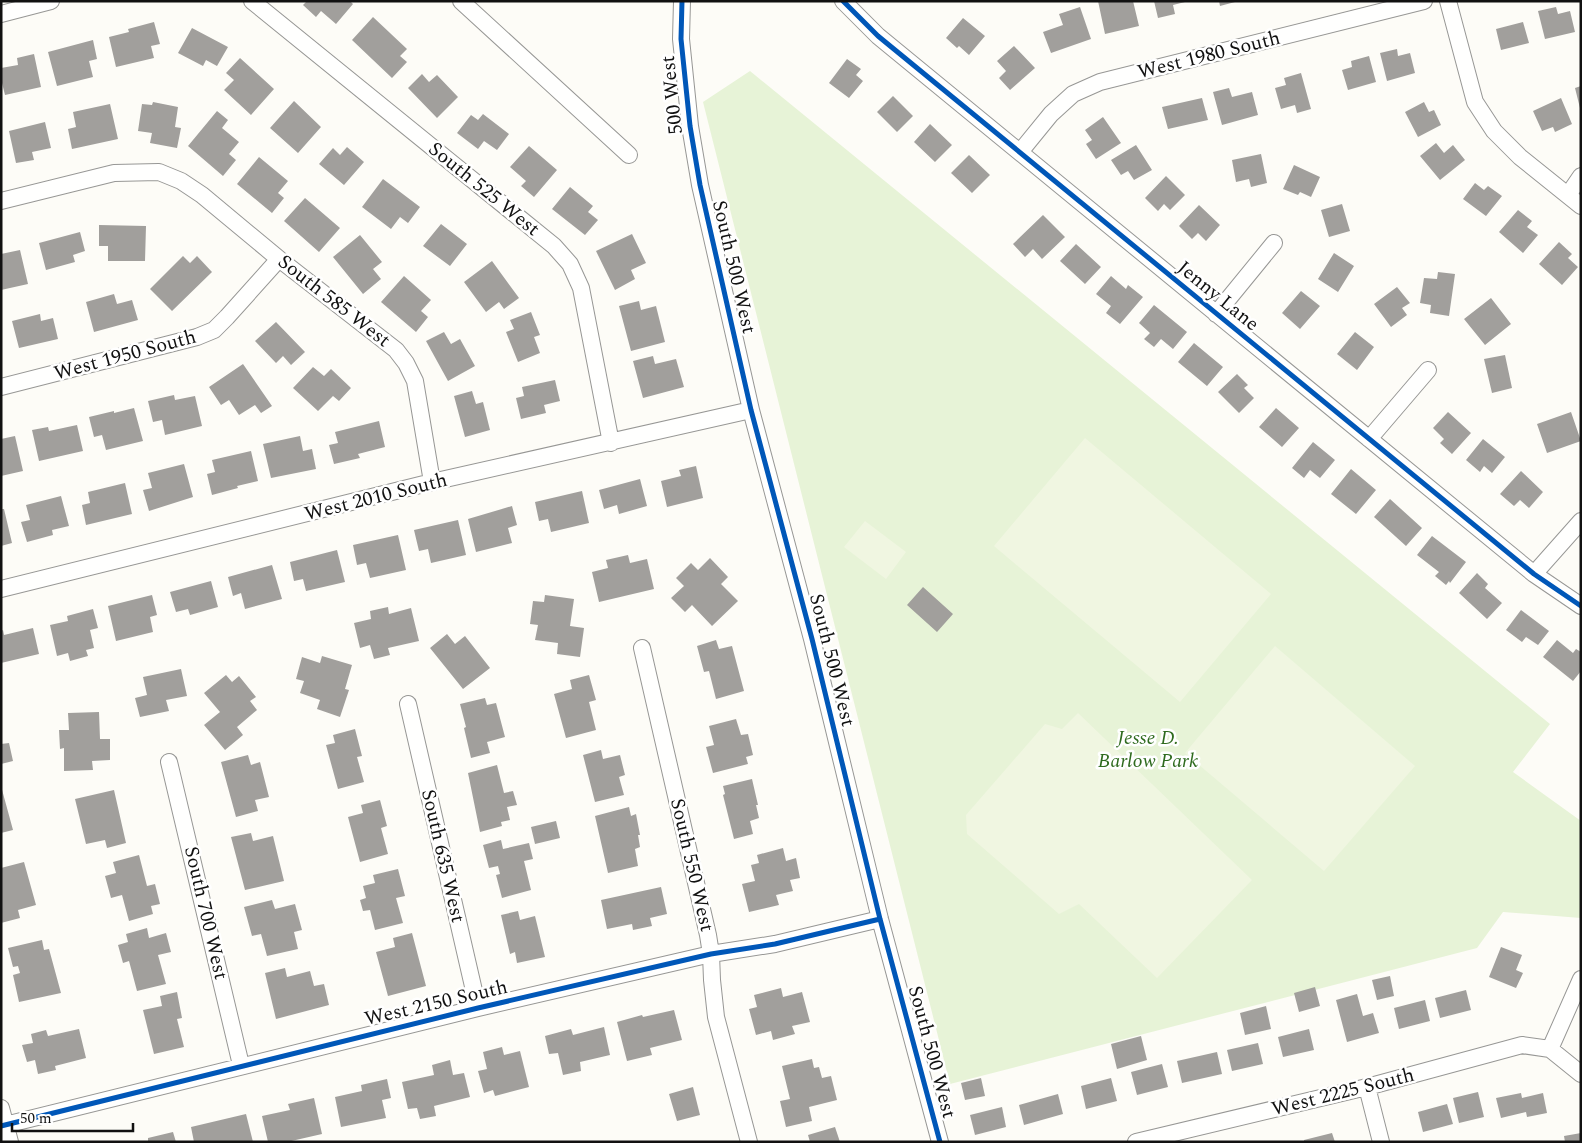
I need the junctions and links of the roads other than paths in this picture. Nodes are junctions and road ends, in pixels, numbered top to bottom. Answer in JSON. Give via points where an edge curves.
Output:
{"nodes":[{"id":1,"x":52,"y":1,"type":"edge"},
{"id":2,"x":252,"y":1,"type":"edge"},
{"id":3,"x":461,"y":1,"type":"edge"},
{"id":4,"x":682,"y":1,"type":"edge"},
{"id":5,"x":843,"y":1,"type":"edge"},
{"id":6,"x":1424,"y":1,"type":"edge"},
{"id":7,"x":1448,"y":1,"type":"edge"},
{"id":8,"x":1,"y":14,"type":"edge"},
{"id":9,"x":1020,"y":152,"type":"junction"},
{"id":10,"x":630,"y":155,"type":"dead end"},
{"id":11,"x":1581,"y":176,"type":"edge"},
{"id":12,"x":700,"y":185,"type":"joint"},
{"id":13,"x":1568,"y":195,"type":"junction"},
{"id":14,"x":1,"y":201,"type":"edge"},
{"id":15,"x":1581,"y":206,"type":"edge"},
{"id":16,"x":1274,"y":243,"type":"dead end"},
{"id":17,"x":279,"y":259,"type":"junction"},
{"id":18,"x":1216,"y":314,"type":"junction"},
{"id":19,"x":1428,"y":370,"type":"dead end"},
{"id":20,"x":1,"y":387,"type":"edge"},
{"id":21,"x":751,"y":410,"type":"junction"},
{"id":22,"x":1369,"y":439,"type":"junction"},
{"id":23,"x":611,"y":442,"type":"junction"},
{"id":24,"x":432,"y":482,"type":"junction"},
{"id":25,"x":1581,"y":521,"type":"edge"},
{"id":26,"x":1534,"y":574,"type":"junction"},
{"id":27,"x":1,"y":589,"type":"edge"},
{"id":28,"x":1581,"y":606,"type":"edge"},
{"id":29,"x":642,"y":648,"type":"dead end"},
{"id":30,"x":408,"y":704,"type":"dead end"},
{"id":31,"x":169,"y":762,"type":"dead end"},
{"id":32,"x":880,"y":919,"type":"junction"},
{"id":33,"x":711,"y":954,"type":"junction"},
{"id":34,"x":1581,"y":979,"type":"edge"},
{"id":35,"x":478,"y":1008,"type":"junction"},
{"id":36,"x":1550,"y":1049,"type":"junction"},
{"id":37,"x":242,"y":1065,"type":"junction"},
{"id":38,"x":1581,"y":1074,"type":"edge"},
{"id":39,"x":1367,"y":1086,"type":"junction"},
{"id":40,"x":1,"y":1108,"type":"edge"},
{"id":41,"x":3,"y":1126,"type":"edge"},
{"id":42,"x":1164,"y":1139,"type":"edge"},
{"id":43,"x":10,"y":1142,"type":"edge"},
{"id":44,"x":749,"y":1142,"type":"edge"},
{"id":45,"x":940,"y":1142,"type":"edge"},
{"id":46,"x":1136,"y":1142,"type":"edge"},
{"id":47,"x":1381,"y":1142,"type":"edge"}],
"edges":[{"from":1,"to":8,"type":"street"},
{"from":2,"to":23,"type":"street","name":"South 525 West","via":[[554,246],[570,264],[582,288]]},
{"from":3,"to":10,"type":"street"},
{"from":4,"to":12,"type":"street","name":"500 West","via":[[681,39]]},
{"from":5,"to":9,"type":"street","name":"Jenny Lane","via":[[878,36]]},
{"from":6,"to":9,"type":"street","name":"West 1980 South","via":[[1100,82],[1073,94],[1051,114]]},
{"from":7,"to":13,"type":"street","via":[[1475,102],[1494,131],[1520,157]]},
{"from":9,"to":18,"type":"street","name":"Jenny Lane"},
{"from":11,"to":13,"type":"street"},
{"from":12,"to":21,"type":"street","name":"South 500 West"},
{"from":13,"to":15,"type":"street"},
{"from":14,"to":17,"type":"street","name":"South 585 West","via":[[114,173],[159,172],[202,195]]},
{"from":16,"to":18,"type":"street"},
{"from":17,"to":20,"type":"street","name":"West 1950 South","via":[[214,330]]},
{"from":17,"to":24,"type":"street","name":"South 585 West","via":[[396,350],[406,362],[415,381]]},
{"from":18,"to":22,"type":"street","name":"Jenny Lane"},
{"from":19,"to":22,"type":"street"},
{"from":21,"to":23,"type":"street","name":"West 2010 South"},
{"from":21,"to":32,"type":"street","name":"South 500 West","via":[[812,638]]},
{"from":22,"to":26,"type":"street","name":"Jenny Lane"},
{"from":23,"to":24,"type":"street","name":"West 2010 South"},
{"from":24,"to":27,"type":"street","name":"West 2010 South"},
{"from":25,"to":26,"type":"street"},
{"from":26,"to":28,"type":"street","name":"Jenny Lane"},
{"from":29,"to":33,"type":"street","name":"South 550 West"},
{"from":30,"to":35,"type":"street","name":"South 635 West"},
{"from":31,"to":37,"type":"street","name":"South 700 West"},
{"from":32,"to":33,"type":"street","name":"West 2150 South","via":[[776,944]]},
{"from":32,"to":45,"type":"street","name":"South 500 West"},
{"from":33,"to":35,"type":"street","name":"West 2150 South"},
{"from":33,"to":44,"type":"street","name":"South 550 West","via":[[716,1017]]},
{"from":34,"to":36,"type":"street"},
{"from":35,"to":37,"type":"street","name":"West 2150 South"},
{"from":36,"to":38,"type":"street"},
{"from":36,"to":39,"type":"street","name":"West 2225 South","via":[[1522,1046]]},
{"from":37,"to":41,"type":"street","name":"West 2150 South"},
{"from":39,"to":42,"type":"street","name":"West 2225 South"},
{"from":39,"to":47,"type":"street"},
{"from":40,"to":41,"type":"street"},
{"from":41,"to":43,"type":"street"},
{"from":42,"to":46,"type":"street","name":"West 2225 South"}]}
